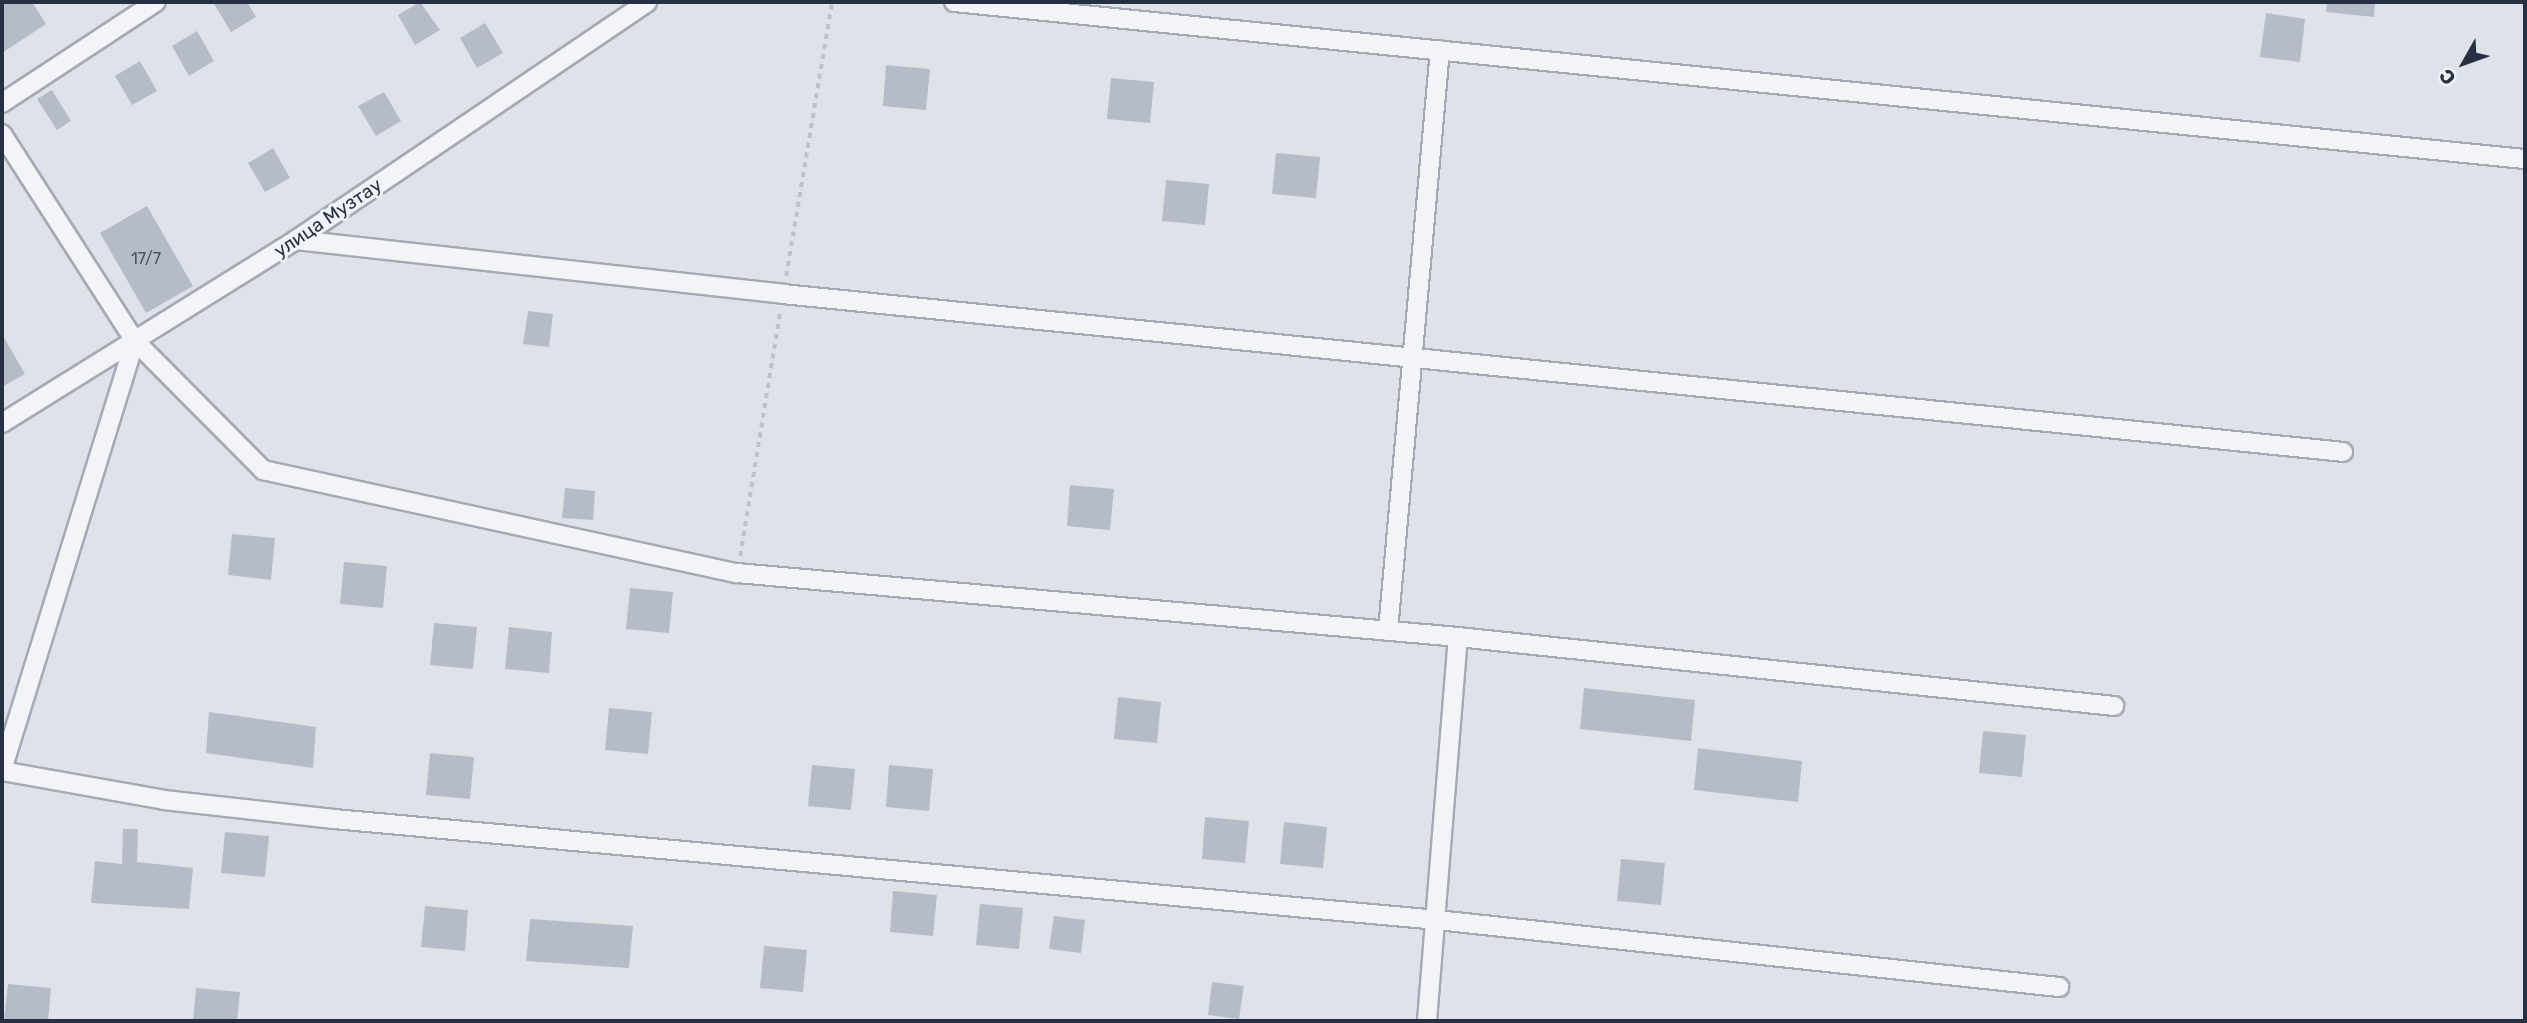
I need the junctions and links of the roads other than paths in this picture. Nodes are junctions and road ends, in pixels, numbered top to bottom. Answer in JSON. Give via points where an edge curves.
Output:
{"nodes":[{"id":1,"x":156,"y":2,"type":"edge"},
{"id":2,"x":647,"y":2,"type":"edge"},
{"id":3,"x":954,"y":2,"type":"edge"},
{"id":4,"x":1440,"y":50,"type":"junction"},
{"id":5,"x":2,"y":103,"type":"edge"},
{"id":6,"x":2,"y":134,"type":"edge"},
{"id":7,"x":2525,"y":159,"type":"edge"},
{"id":8,"x":296,"y":240,"type":"junction"},
{"id":9,"x":135,"y":341,"type":"junction"},
{"id":10,"x":1415,"y":358,"type":"junction"},
{"id":11,"x":2,"y":423,"type":"edge"},
{"id":12,"x":2343,"y":452,"type":"dead end"},
{"id":13,"x":1388,"y":631,"type":"junction"},
{"id":14,"x":1458,"y":637,"type":"junction"},
{"id":15,"x":2114,"y":706,"type":"dead end"},
{"id":16,"x":9,"y":721,"type":"edge"},
{"id":17,"x":2,"y":771,"type":"edge"},
{"id":18,"x":1437,"y":920,"type":"junction"},
{"id":19,"x":2059,"y":987,"type":"dead end"},
{"id":20,"x":1427,"y":1021,"type":"edge"}],
"edges":[{"from":1,"to":5,"type":"street"},
{"from":2,"to":8,"type":"street","name":"улица Музтау"},
{"from":3,"to":4,"type":"street"},
{"from":4,"to":7,"type":"street"},
{"from":4,"to":10,"type":"street"},
{"from":6,"to":9,"type":"street"},
{"from":8,"to":9,"type":"street","name":"улица Музтау"},
{"from":8,"to":10,"type":"street"},
{"from":9,"to":11,"type":"street","name":"улица Музтау"},
{"from":9,"to":13,"type":"street","via":[[263,470],[737,573]]},
{"from":9,"to":16,"type":"street"},
{"from":10,"to":12,"type":"street"},
{"from":10,"to":13,"type":"street"},
{"from":13,"to":14,"type":"street"},
{"from":14,"to":15,"type":"street"},
{"from":14,"to":18,"type":"street"},
{"from":16,"to":17,"type":"street"},
{"from":17,"to":18,"type":"street","via":[[164,800],[416,828],[664,846]]},
{"from":18,"to":19,"type":"street"},
{"from":18,"to":20,"type":"street"}]}
